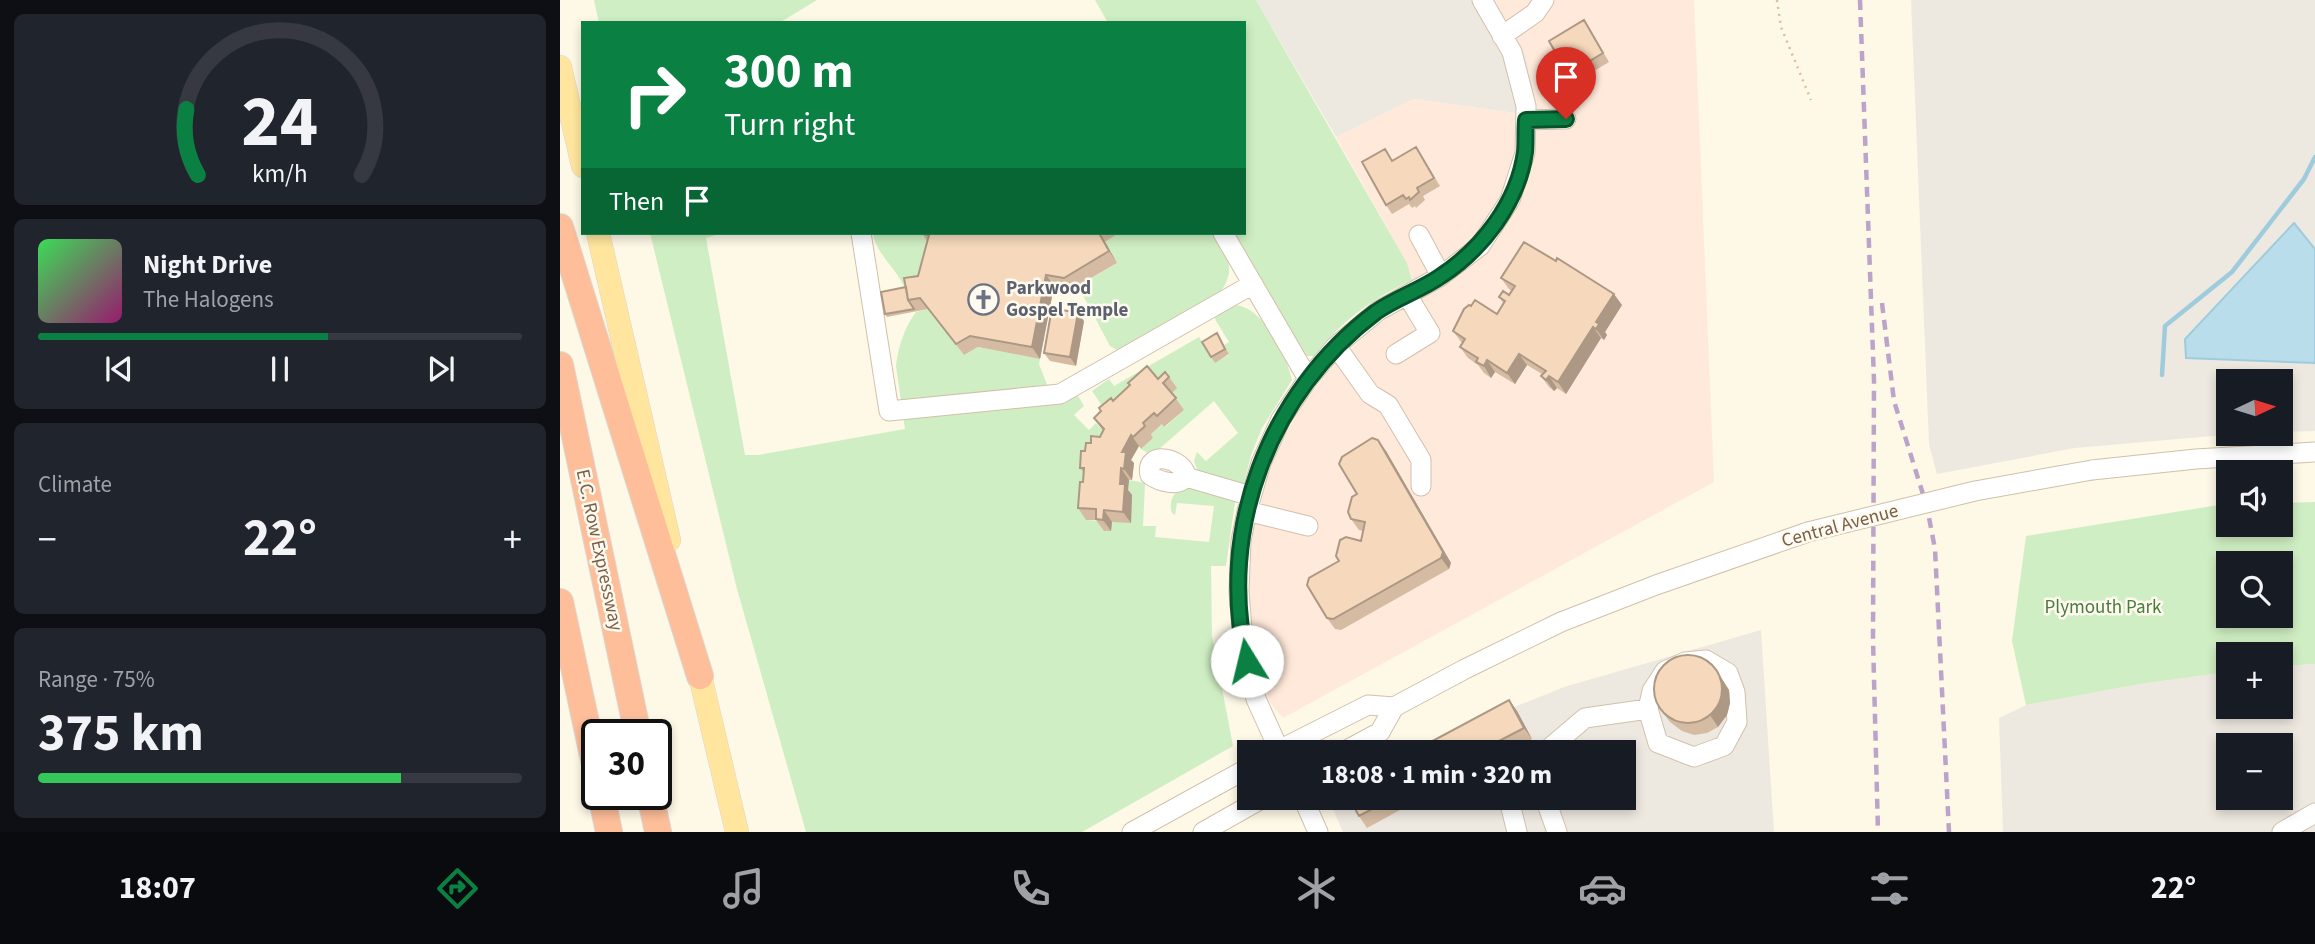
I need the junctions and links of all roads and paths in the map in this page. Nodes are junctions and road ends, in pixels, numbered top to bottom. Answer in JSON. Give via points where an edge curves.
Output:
{"nodes":[{"id":1,"x":1482,"y":0,"type":"edge"},
{"id":2,"x":1544,"y":0,"type":"edge"},
{"id":3,"x":1777,"y":0,"type":"edge"},
{"id":4,"x":1502,"y":36,"type":"junction"},
{"id":5,"x":560,"y":67,"type":"edge"},
{"id":6,"x":1811,"y":100,"type":"dead end"},
{"id":7,"x":1566,"y":119,"type":"dead end"},
{"id":8,"x":1526,"y":120,"type":"junction"},
{"id":9,"x":581,"y":157,"type":"edge"},
{"id":10,"x":560,"y":227,"type":"edge"},
{"id":11,"x":598,"y":235,"type":"edge"},
{"id":12,"x":861,"y":235,"type":"edge"},
{"id":13,"x":1224,"y":235,"type":"edge"},
{"id":14,"x":1419,"y":235,"type":"dead end"},
{"id":15,"x":1441,"y":276,"type":"junction"},
{"id":16,"x":1253,"y":284,"type":"junction"},
{"id":17,"x":1407,"y":295,"type":"junction"},
{"id":18,"x":1336,"y":346,"type":"junction"},
{"id":19,"x":1396,"y":354,"type":"dead end"},
{"id":20,"x":560,"y":365,"type":"edge"},
{"id":21,"x":1308,"y":379,"type":"junction"},
{"id":22,"x":2315,"y":452,"type":"edge"},
{"id":23,"x":1186,"y":477,"type":"dead end"},
{"id":24,"x":1421,"y":486,"type":"dead end"},
{"id":25,"x":1249,"y":503,"type":"junction"},
{"id":26,"x":1308,"y":526,"type":"dead end"},
{"id":27,"x":560,"y":602,"type":"edge"},
{"id":28,"x":700,"y":676,"type":"junction"},
{"id":29,"x":1394,"y":707,"type":"junction"},
{"id":30,"x":1647,"y":709,"type":"junction"},
{"id":31,"x":585,"y":719,"type":"edge"},
{"id":32,"x":635,"y":719,"type":"edge"},
{"id":33,"x":1273,"y":740,"type":"edge"},
{"id":34,"x":1301,"y":740,"type":"edge"},
{"id":35,"x":1365,"y":740,"type":"edge"},
{"id":36,"x":1559,"y":740,"type":"edge"},
{"id":37,"x":1237,"y":774,"type":"edge"},
{"id":38,"x":604,"y":810,"type":"edge"},
{"id":39,"x":653,"y":810,"type":"edge"},
{"id":40,"x":1242,"y":810,"type":"edge"},
{"id":41,"x":1308,"y":810,"type":"edge"},
{"id":42,"x":1511,"y":810,"type":"edge"},
{"id":43,"x":1549,"y":810,"type":"edge"},
{"id":44,"x":2315,"y":813,"type":"edge"},
{"id":45,"x":609,"y":832,"type":"edge"},
{"id":46,"x":658,"y":832,"type":"edge"},
{"id":47,"x":737,"y":832,"type":"edge"},
{"id":48,"x":1132,"y":832,"type":"edge"},
{"id":49,"x":1203,"y":832,"type":"edge"},
{"id":50,"x":1318,"y":832,"type":"edge"},
{"id":51,"x":1517,"y":832,"type":"edge"},
{"id":52,"x":1557,"y":832,"type":"edge"},
{"id":53,"x":2282,"y":832,"type":"edge"}],
"edges":[{"from":1,"to":4,"type":"street"},
{"from":2,"to":4,"type":"street","via":[[1535,13]]},
{"from":3,"to":6,"type":"path","via":[[1781,27]]},
{"from":4,"to":8,"type":"street","via":[[1512,52]]},
{"from":5,"to":9,"type":"main road"},
{"from":7,"to":8,"type":"street"},
{"from":8,"to":15,"type":"street","via":[[1525,153],[1510,200],[1480,246]]},
{"from":10,"to":28,"type":"highway"},
{"from":11,"to":28,"type":"main road"},
{"from":12,"to":16,"type":"street","via":[[889,411],[1060,394]]},
{"from":13,"to":16,"type":"street"},
{"from":14,"to":15,"type":"street"},
{"from":15,"to":17,"type":"street"},
{"from":16,"to":21,"type":"street"},
{"from":17,"to":18,"type":"street","via":[[1378,311]]},
{"from":17,"to":19,"type":"street","via":[[1430,333]]},
{"from":18,"to":21,"type":"street"},
{"from":18,"to":24,"type":"street","via":[[1370,394],[1388,405],[1395,416],[1421,460]]},
{"from":20,"to":32,"type":"highway","name":"E.C. Row Expressway"},
{"from":21,"to":25,"type":"street","via":[[1281,419]]},
{"from":22,"to":29,"type":"street","name":"Central Avenue","bridge":true,"via":[[2092,470],[1975,491],[1808,532],[1561,622]]},
{"from":23,"to":25,"type":"street"},
{"from":25,"to":26,"type":"street"},
{"from":25,"to":33,"type":"street","via":[[1241,541],[1243,642],[1256,699]]},
{"from":27,"to":31,"type":"highway"},
{"from":28,"to":47,"type":"main road"},
{"from":29,"to":34,"type":"street","name":"Central Avenue","via":[[1368,705]]},
{"from":29,"to":35,"type":"street","name":"Central Avenue","via":[[1380,732]]},
{"from":30,"to":30,"type":"street","via":[[1658,743],[1694,757],[1724,746],[1737,722],[1728,673],[1706,660],[1685,662],[1665,671]]},
{"from":30,"to":36,"type":"street","via":[[1585,718]]},
{"from":37,"to":48,"type":"street"},
{"from":38,"to":45,"type":"highway"},
{"from":39,"to":46,"type":"highway"},
{"from":40,"to":49,"type":"street"},
{"from":41,"to":50,"type":"street"},
{"from":42,"to":51,"type":"street"},
{"from":43,"to":52,"type":"street"},
{"from":44,"to":53,"type":"street"}]}
